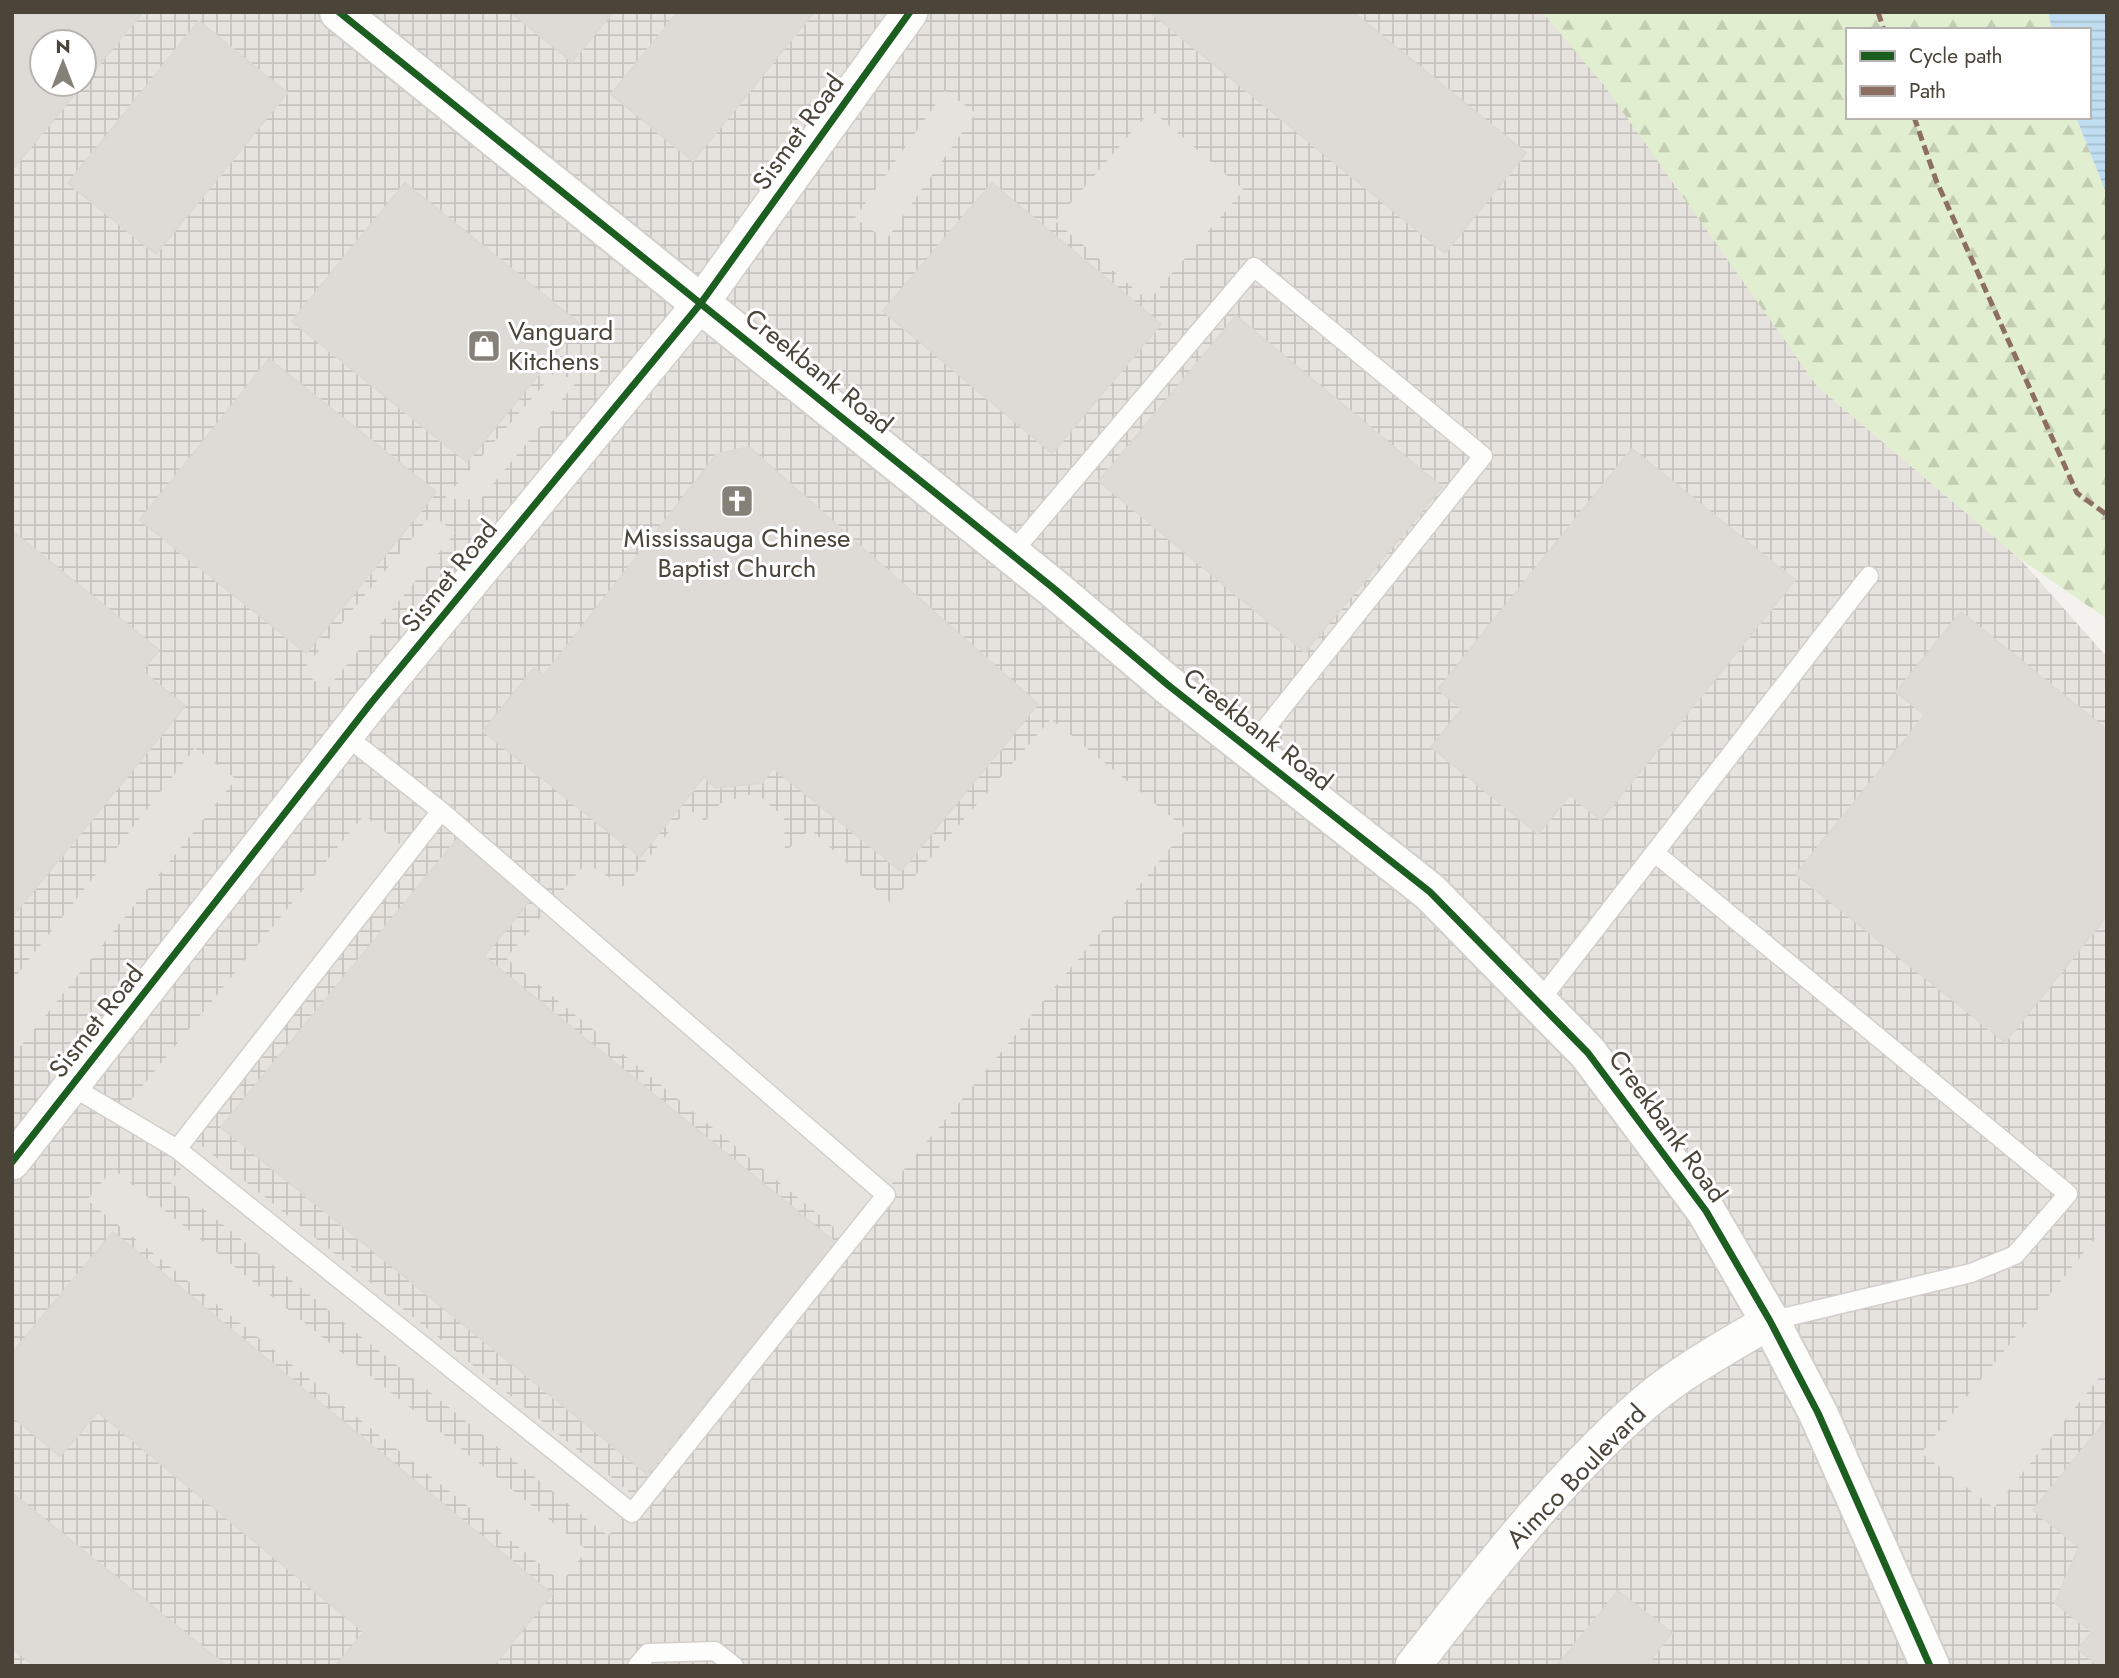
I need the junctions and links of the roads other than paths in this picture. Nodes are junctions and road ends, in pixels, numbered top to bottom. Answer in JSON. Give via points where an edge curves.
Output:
{"nodes":[{"id":1,"x":339,"y":12,"type":"edge"},
{"id":2,"x":910,"y":12,"type":"edge"},
{"id":3,"x":701,"y":303,"type":"junction"},
{"id":4,"x":1011,"y":554,"type":"junction"},
{"id":5,"x":1869,"y":576,"type":"dead end"},
{"id":6,"x":346,"y":736,"type":"junction"},
{"id":7,"x":1249,"y":749,"type":"junction"},
{"id":8,"x":441,"y":811,"type":"junction"},
{"id":9,"x":1655,"y":853,"type":"junction"},
{"id":10,"x":1538,"y":1003,"type":"junction"},
{"id":11,"x":71,"y":1086,"type":"junction"},
{"id":12,"x":177,"y":1149,"type":"junction"},
{"id":13,"x":12,"y":1162,"type":"edge"},
{"id":14,"x":1770,"y":1321,"type":"junction"},
{"id":15,"x":637,"y":1666,"type":"edge"},
{"id":16,"x":734,"y":1666,"type":"edge"},
{"id":17,"x":1413,"y":1666,"type":"edge"},
{"id":18,"x":1930,"y":1666,"type":"edge"}],
"edges":[{"from":1,"to":3,"type":"street","name":"Creekbank Road"},
{"from":2,"to":3,"type":"street","name":"Sismet Road"},
{"from":3,"to":4,"type":"street","name":"Creekbank Road"},
{"from":3,"to":6,"type":"street","name":"Sismet Road"},
{"from":4,"to":7,"type":"street","name":"Creekbank Road"},
{"from":4,"to":7,"type":"lane","via":[[1254,267],[1483,456]]},
{"from":5,"to":9,"type":"lane"},
{"from":6,"to":8,"type":"lane"},
{"from":6,"to":11,"type":"street","name":"Sismet Road"},
{"from":7,"to":10,"type":"street","name":"Creekbank Road","via":[[1430,892]]},
{"from":8,"to":12,"type":"lane"},
{"from":8,"to":12,"type":"lane","via":[[886,1195],[632,1513]]},
{"from":9,"to":10,"type":"lane"},
{"from":9,"to":14,"type":"lane","via":[[2067,1194],[2015,1255],[1971,1273]]},
{"from":10,"to":14,"type":"street","name":"Creekbank Road","via":[[1588,1053],[1706,1210]]},
{"from":11,"to":12,"type":"lane"},
{"from":11,"to":13,"type":"street","name":"Sismet Road"},
{"from":14,"to":17,"type":"street","name":"Aimco Boulevard","via":[[1700,1362],[1642,1405],[1538,1508]]},
{"from":14,"to":18,"type":"street","name":"Creekbank Road","via":[[1818,1413]]},
{"from":15,"to":16,"type":"lane","via":[[648,1653],[715,1651]]}]}
